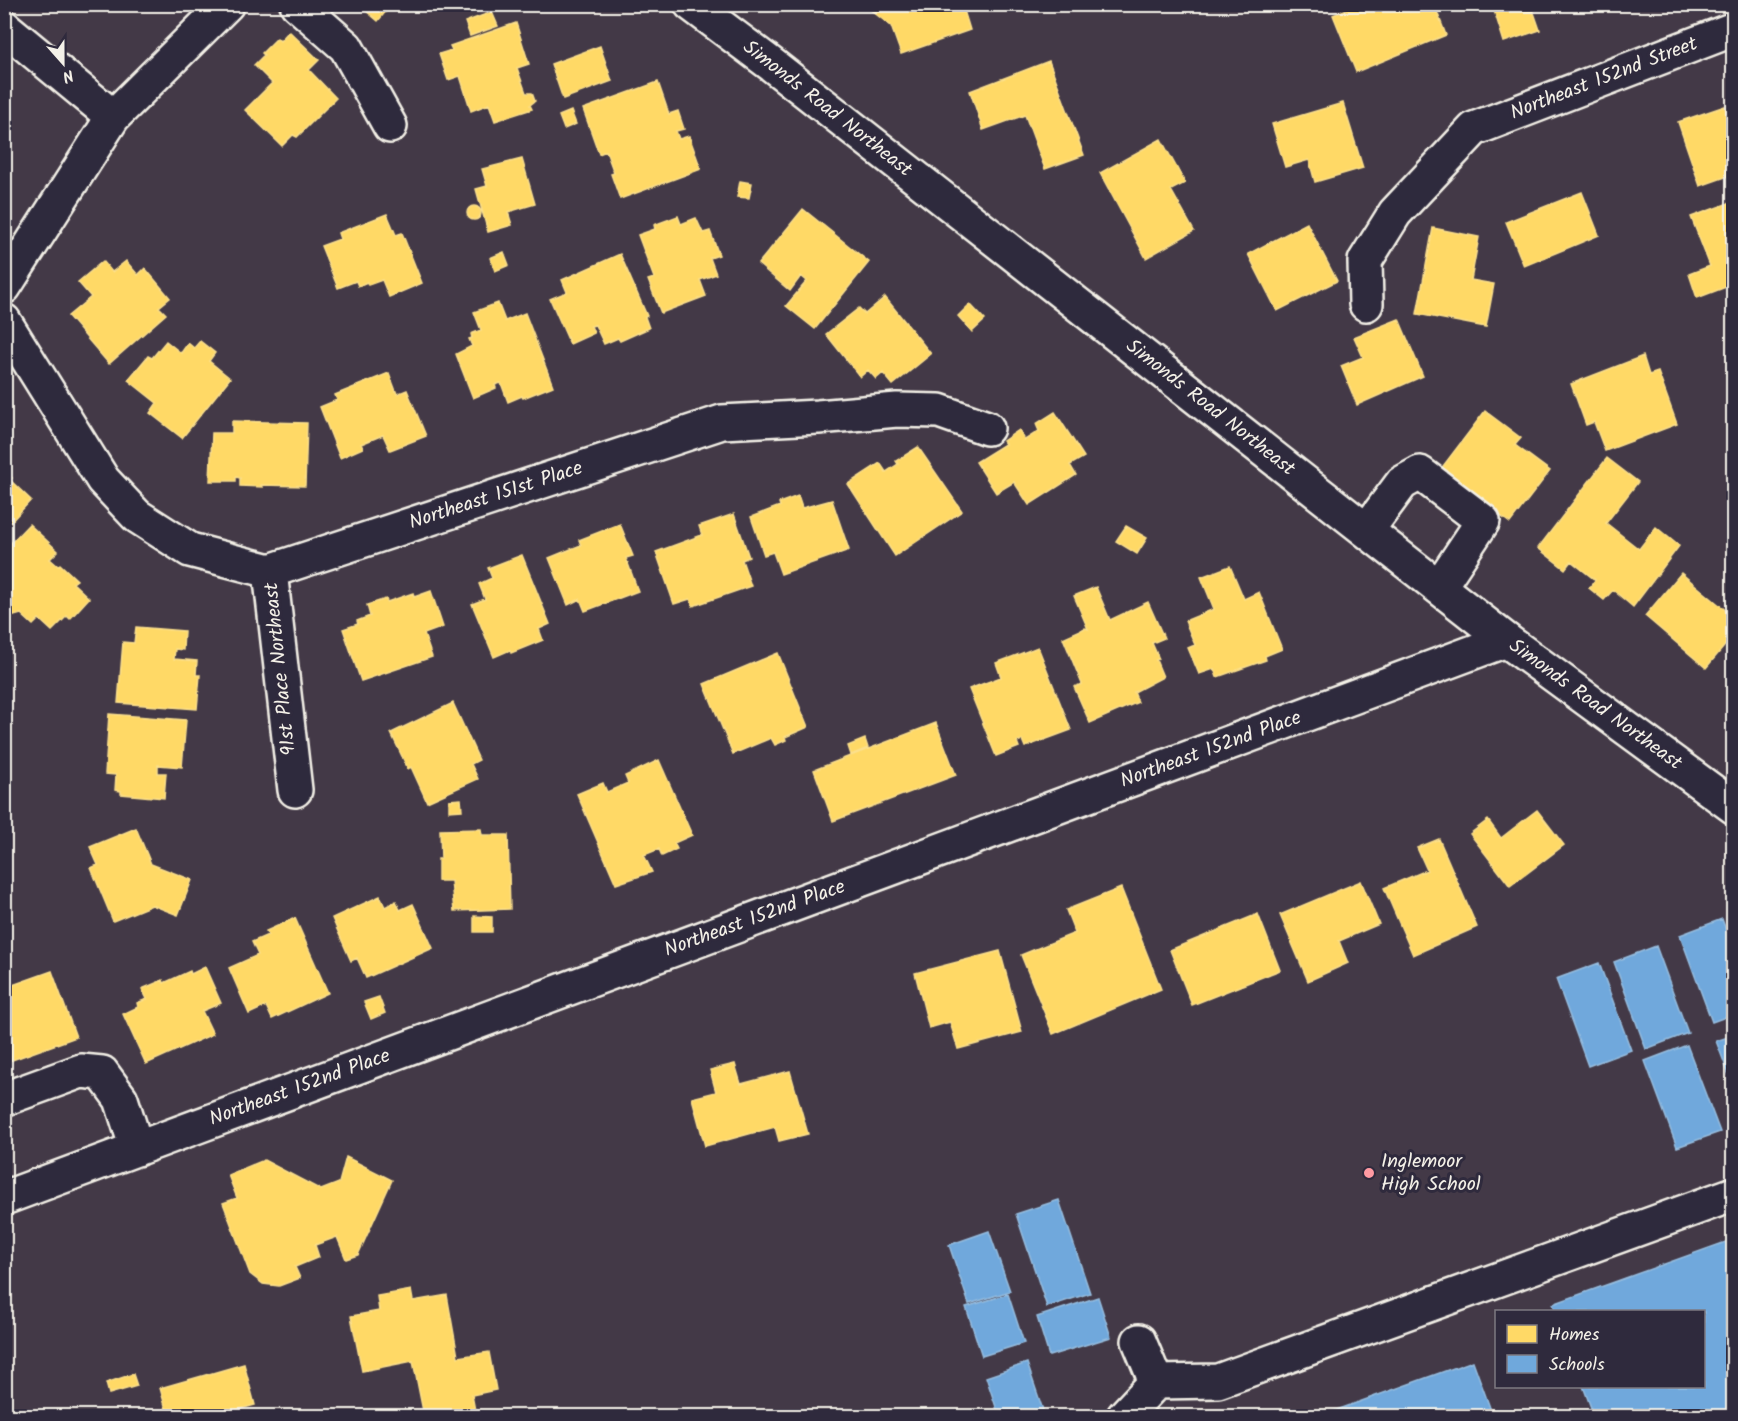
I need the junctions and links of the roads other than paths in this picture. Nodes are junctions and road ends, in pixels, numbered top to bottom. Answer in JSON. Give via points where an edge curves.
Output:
{"nodes":[{"id":1,"x":227,"y":4,"type":"edge"},
{"id":2,"x":297,"y":4,"type":"edge"},
{"id":3,"x":690,"y":4,"type":"edge"},
{"id":4,"x":4,"y":27,"type":"edge"},
{"id":5,"x":1734,"y":29,"type":"edge"},
{"id":6,"x":113,"y":117,"type":"junction"},
{"id":7,"x":390,"y":126,"type":"dead end"},
{"id":8,"x":4,"y":287,"type":"edge"},
{"id":9,"x":1366,"y":304,"type":"dead end"},
{"id":10,"x":4,"y":321,"type":"edge"},
{"id":11,"x":987,"y":428,"type":"dead end"},
{"id":12,"x":1367,"y":530,"type":"junction"},
{"id":13,"x":270,"y":571,"type":"junction"},
{"id":14,"x":1439,"y":587,"type":"junction"},
{"id":15,"x":1506,"y":640,"type":"junction"},
{"id":16,"x":295,"y":790,"type":"dead end"},
{"id":17,"x":1734,"y":807,"type":"edge"},
{"id":18,"x":4,"y":1099,"type":"edge"},
{"id":19,"x":137,"y":1149,"type":"junction"},
{"id":20,"x":1726,"y":1196,"type":"edge"},
{"id":21,"x":4,"y":1198,"type":"edge"},
{"id":22,"x":1139,"y":1341,"type":"dead end"},
{"id":23,"x":1156,"y":1382,"type":"junction"},
{"id":24,"x":1124,"y":1416,"type":"edge"}],
"edges":[{"from":1,"to":6,"type":"street"},
{"from":2,"to":7,"type":"street","via":[[345,47]]},
{"from":3,"to":12,"type":"street","name":"Simonds Road Northeast"},
{"from":4,"to":6,"type":"street"},
{"from":5,"to":9,"type":"street","name":"Northeast 152nd Street","via":[[1474,129],[1395,213],[1365,261]]},
{"from":6,"to":8,"type":"street"},
{"from":10,"to":13,"type":"street","name":"91st Place Northeast","via":[[103,480],[137,516],[190,550]]},
{"from":11,"to":13,"type":"street","name":"Northeast 151st Place","via":[[939,411],[897,410],[722,422]]},
{"from":12,"to":14,"type":"street","name":"Simonds Road Northeast"},
{"from":12,"to":14,"type":"street","via":[[1402,483],[1420,473],[1484,521]]},
{"from":13,"to":16,"type":"street","name":"91st Place Northeast"},
{"from":14,"to":15,"type":"street","name":"Simonds Road Northeast"},
{"from":15,"to":17,"type":"street","name":"Simonds Road Northeast"},
{"from":15,"to":19,"type":"street","name":"Northeast 152nd Place"},
{"from":18,"to":19,"type":"street","via":[[81,1071],[102,1073],[121,1099]]},
{"from":19,"to":21,"type":"street","name":"Northeast 152nd Place"},
{"from":20,"to":23,"type":"street","via":[[1218,1381]]},
{"from":22,"to":23,"type":"street"},
{"from":23,"to":24,"type":"street"}]}
